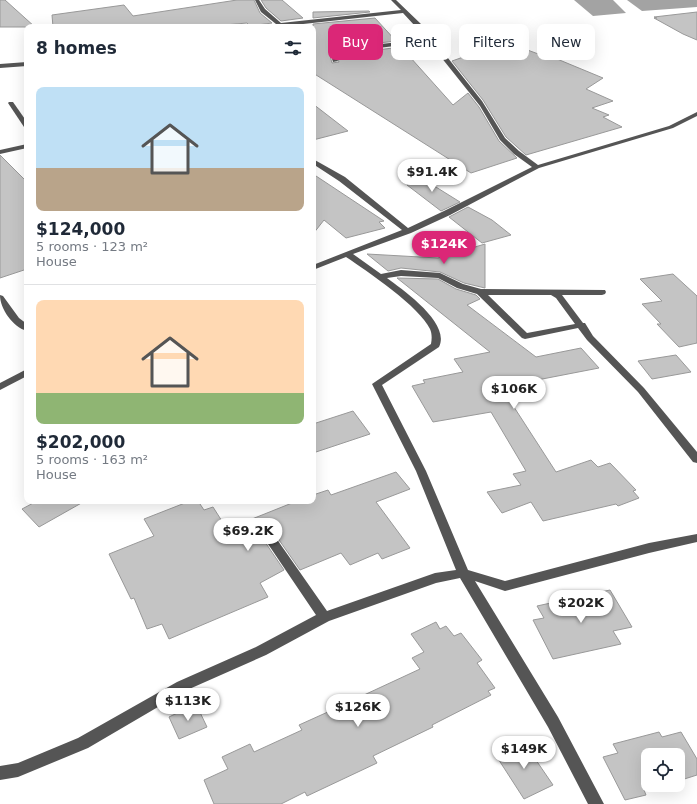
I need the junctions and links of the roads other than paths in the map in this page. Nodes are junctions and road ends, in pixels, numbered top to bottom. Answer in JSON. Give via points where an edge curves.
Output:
{"nodes":[{"id":1,"x":257,"y":0,"type":"edge"},
{"id":2,"x":393,"y":0,"type":"edge"},
{"id":3,"x":405,"y":11,"type":"junction"},
{"id":4,"x":279,"y":24,"type":"edge"},
{"id":5,"x":289,"y":24,"type":"edge"},
{"id":6,"x":416,"y":24,"type":"edge"},
{"id":7,"x":391,"y":45,"type":"edge"},
{"id":8,"x":446,"y":60,"type":"edge"},
{"id":9,"x":335,"y":61,"type":"dead end"},
{"id":10,"x":24,"y":64,"type":"edge"},
{"id":11,"x":0,"y":66,"type":"edge"},
{"id":12,"x":11,"y":103,"type":"dead end"},
{"id":13,"x":697,"y":114,"type":"edge"},
{"id":14,"x":24,"y":123,"type":"edge"},
{"id":15,"x":24,"y":147,"type":"edge"},
{"id":16,"x":0,"y":152,"type":"edge"},
{"id":17,"x":316,"y":163,"type":"edge"},
{"id":18,"x":537,"y":167,"type":"junction"},
{"id":19,"x":408,"y":231,"type":"junction"},
{"id":20,"x":347,"y":254,"type":"junction"},
{"id":21,"x":316,"y":267,"type":"edge"},
{"id":22,"x":379,"y":277,"type":"junction"},
{"id":23,"x":480,"y":292,"type":"junction"},
{"id":24,"x":553,"y":292,"type":"junction"},
{"id":25,"x":602,"y":292,"type":"dead end"},
{"id":26,"x":0,"y":298,"type":"edge"},
{"id":27,"x":582,"y":325,"type":"junction"},
{"id":28,"x":24,"y":326,"type":"edge"},
{"id":29,"x":24,"y":374,"type":"edge"},
{"id":30,"x":0,"y":387,"type":"edge"},
{"id":31,"x":697,"y":459,"type":"edge"},
{"id":32,"x":697,"y":538,"type":"edge"},
{"id":33,"x":272,"y":541,"type":"dead end"},
{"id":34,"x":463,"y":572,"type":"junction"},
{"id":35,"x":324,"y":617,"type":"junction"},
{"id":36,"x":0,"y":773,"type":"edge"},
{"id":37,"x":596,"y":804,"type":"edge"}],
"edges":[{"from":1,"to":4,"type":"street","via":[[258,5]]},
{"from":2,"to":3,"type":"street"},
{"from":3,"to":5,"type":"street"},
{"from":3,"to":6,"type":"street"},
{"from":7,"to":9,"type":"street","via":[[332,53]]},
{"from":8,"to":18,"type":"street","via":[[487,110],[499,135],[515,152]]},
{"from":10,"to":11,"type":"street"},
{"from":12,"to":14,"type":"street"},
{"from":13,"to":18,"type":"street","via":[[671,127]]},
{"from":15,"to":16,"type":"street"},
{"from":17,"to":19,"type":"street","via":[[342,179]]},
{"from":18,"to":19,"type":"street"},
{"from":19,"to":20,"type":"street"},
{"from":20,"to":21,"type":"street"},
{"from":20,"to":22,"type":"street"},
{"from":22,"to":23,"type":"street","via":[[401,273],[440,276]]},
{"from":22,"to":34,"type":"street","via":[[419,310],[435,329],[436,345],[377,384],[421,470]]},
{"from":23,"to":24,"type":"street"},
{"from":23,"to":27,"type":"street","via":[[526,336]]},
{"from":24,"to":25,"type":"street"},
{"from":24,"to":27,"type":"street"},
{"from":26,"to":28,"type":"street","via":[[16,320]]},
{"from":27,"to":31,"type":"street","via":[[590,338],[641,390]]},
{"from":29,"to":30,"type":"street"},
{"from":32,"to":34,"type":"street","via":[[505,586]]},
{"from":33,"to":35,"type":"street"},
{"from":34,"to":35,"type":"street","via":[[435,578]]},
{"from":34,"to":37,"type":"street","via":[[553,722]]},
{"from":35,"to":36,"type":"street","via":[[261,651],[182,686],[83,743],[18,770]]}]}
